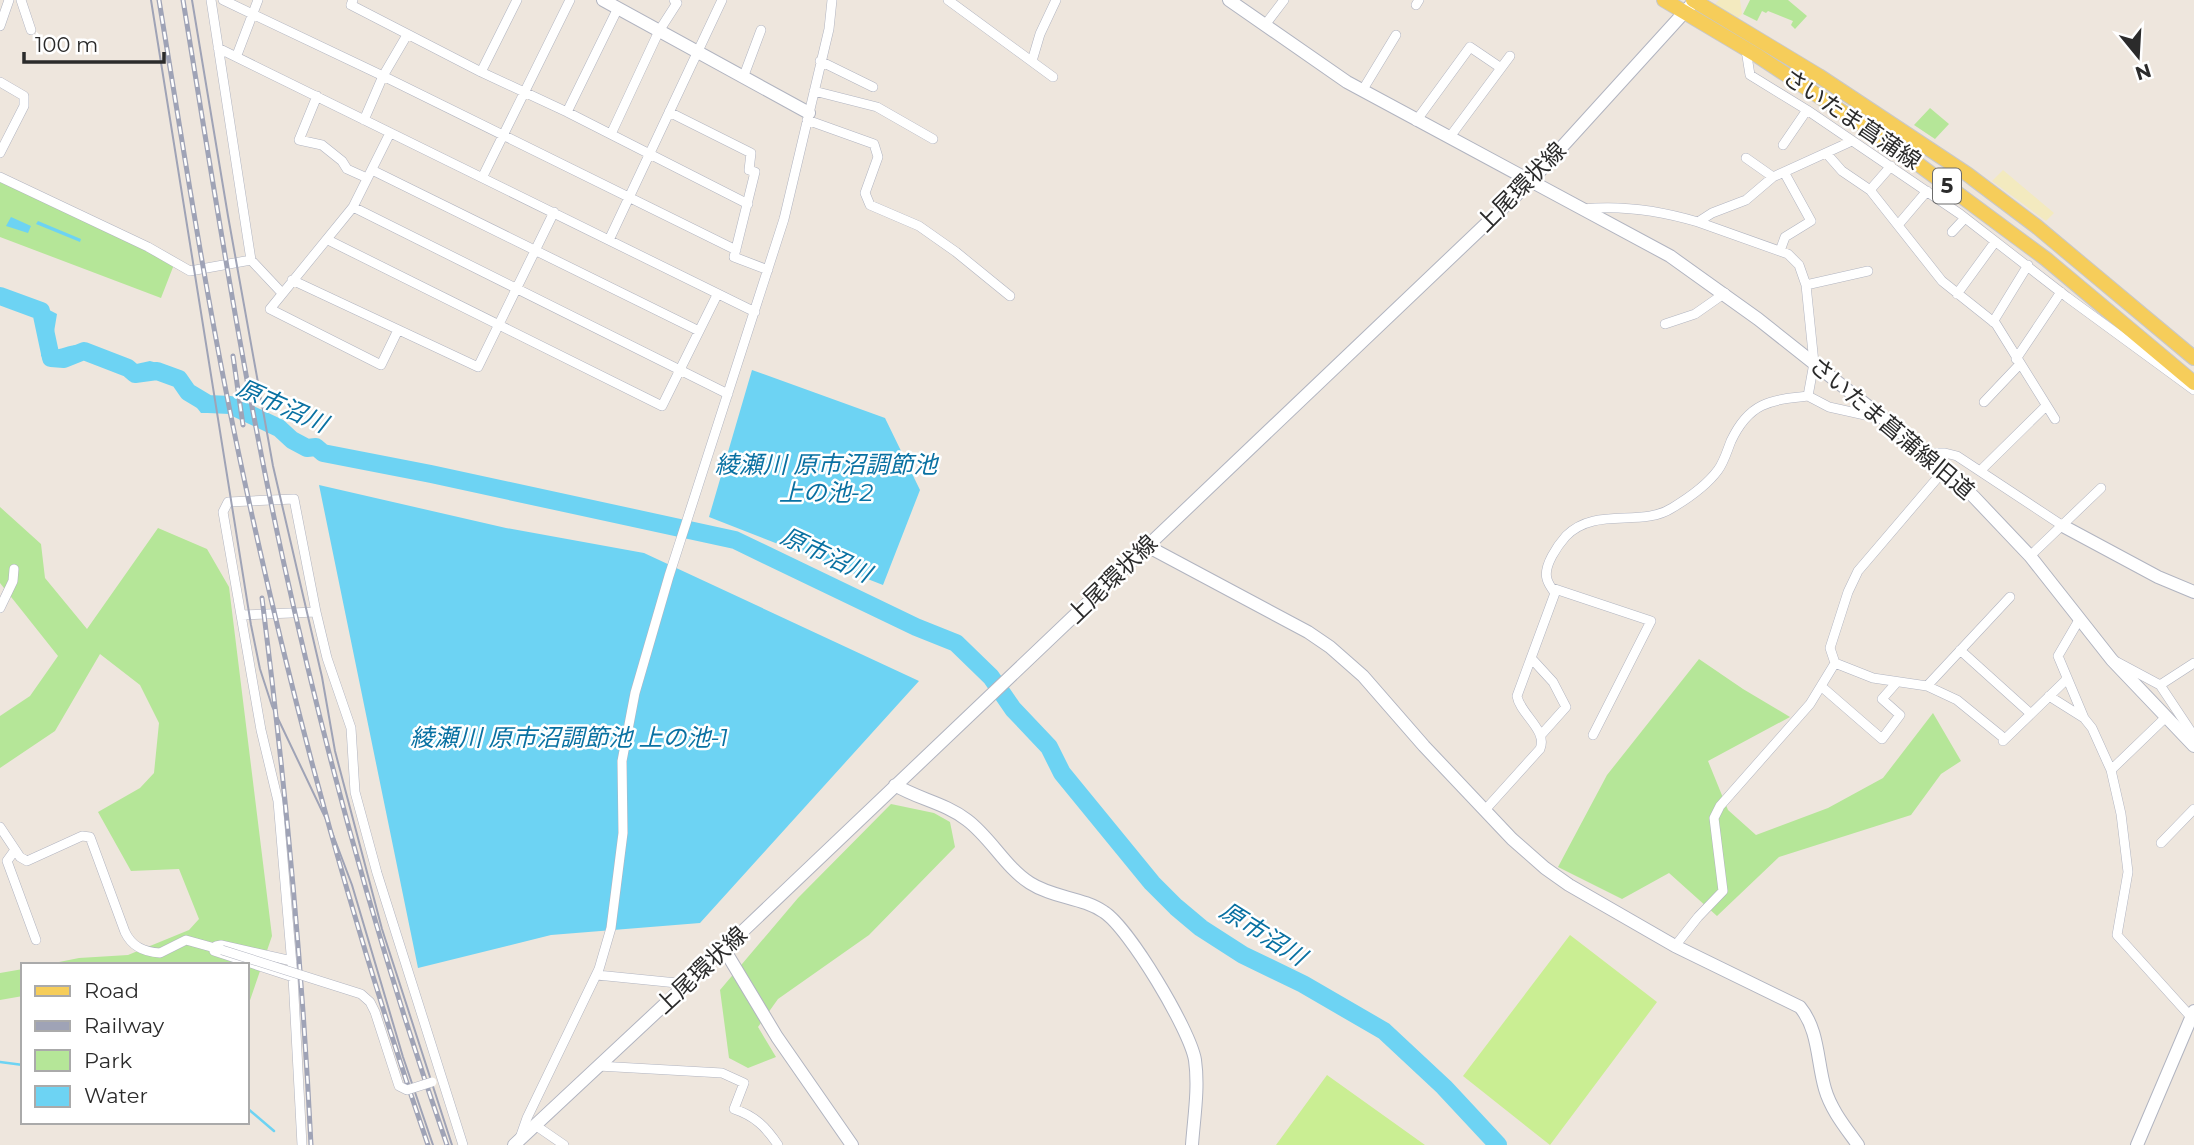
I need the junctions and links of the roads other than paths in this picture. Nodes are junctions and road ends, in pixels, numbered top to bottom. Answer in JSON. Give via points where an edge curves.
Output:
{"nodes":[{"id":1,"x":9,"y":0,"type":"edge"},
{"id":2,"x":21,"y":0,"type":"edge"},
{"id":3,"x":211,"y":0,"type":"edge"},
{"id":4,"x":223,"y":0,"type":"edge"},
{"id":5,"x":258,"y":0,"type":"edge"},
{"id":6,"x":353,"y":0,"type":"edge"},
{"id":7,"x":517,"y":0,"type":"edge"},
{"id":8,"x":570,"y":0,"type":"edge"},
{"id":9,"x":603,"y":0,"type":"edge"},
{"id":10,"x":674,"y":0,"type":"edge"},
{"id":11,"x":722,"y":0,"type":"edge"},
{"id":12,"x":832,"y":0,"type":"edge"},
{"id":13,"x":947,"y":0,"type":"edge"},
{"id":14,"x":1056,"y":0,"type":"edge"},
{"id":15,"x":1284,"y":0,"type":"edge"},
{"id":16,"x":1664,"y":0,"type":"edge"},
{"id":17,"x":1695,"y":0,"type":"edge"},
{"id":18,"x":1235,"y":2,"type":"edge"},
{"id":19,"x":618,"y":8,"type":"junction"},
{"id":20,"x":1683,"y":13,"type":"junction"},
{"id":21,"x":252,"y":14,"type":"junction"},
{"id":22,"x":1265,"y":25,"type":"junction"},
{"id":23,"x":0,"y":26,"type":"edge"},
{"id":24,"x":31,"y":30,"type":"dead end"},
{"id":25,"x":761,"y":30,"type":"dead end"},
{"id":26,"x":659,"y":31,"type":"junction"},
{"id":27,"x":407,"y":35,"type":"junction"},
{"id":28,"x":1396,"y":35,"type":"dead end"},
{"id":29,"x":218,"y":48,"type":"junction"},
{"id":30,"x":1746,"y":50,"type":"junction"},
{"id":31,"x":697,"y":53,"type":"junction"},
{"id":32,"x":237,"y":55,"type":"junction"},
{"id":33,"x":1510,"y":56,"type":"dead end"},
{"id":34,"x":820,"y":61,"type":"junction"},
{"id":35,"x":1032,"y":61,"type":"junction"},
{"id":36,"x":1501,"y":68,"type":"junction"},
{"id":37,"x":481,"y":72,"type":"junction"},
{"id":38,"x":383,"y":76,"type":"junction"},
{"id":39,"x":1053,"y":77,"type":"dead end"},
{"id":40,"x":743,"y":78,"type":"junction"},
{"id":41,"x":0,"y":82,"type":"edge"},
{"id":42,"x":873,"y":87,"type":"dead end"},
{"id":43,"x":814,"y":91,"type":"junction"},
{"id":44,"x":1362,"y":91,"type":"junction"},
{"id":45,"x":523,"y":92,"type":"junction"},
{"id":46,"x":317,"y":96,"type":"junction"},
{"id":47,"x":1807,"y":110,"type":"junction"},
{"id":48,"x":567,"y":112,"type":"junction"},
{"id":49,"x":669,"y":112,"type":"junction"},
{"id":50,"x":808,"y":117,"type":"junction"},
{"id":51,"x":1886,"y":119,"type":"junction"},
{"id":52,"x":364,"y":120,"type":"junction"},
{"id":53,"x":1416,"y":121,"type":"junction"},
{"id":54,"x":1901,"y":129,"type":"junction"},
{"id":55,"x":390,"y":133,"type":"junction"},
{"id":56,"x":611,"y":134,"type":"junction"},
{"id":57,"x":1877,"y":134,"type":"junction"},
{"id":58,"x":502,"y":135,"type":"junction"},
{"id":59,"x":1449,"y":138,"type":"junction"},
{"id":60,"x":933,"y":139,"type":"dead end"},
{"id":61,"x":1852,"y":141,"type":"junction"},
{"id":62,"x":1891,"y":144,"type":"junction"},
{"id":63,"x":1783,"y":145,"type":"dead end"},
{"id":64,"x":0,"y":153,"type":"edge"},
{"id":65,"x":650,"y":153,"type":"junction"},
{"id":66,"x":1827,"y":154,"type":"junction"},
{"id":67,"x":1746,"y":158,"type":"dead end"},
{"id":68,"x":1891,"y":166,"type":"junction"},
{"id":69,"x":1784,"y":172,"type":"junction"},
{"id":70,"x":370,"y":174,"type":"junction"},
{"id":71,"x":483,"y":176,"type":"junction"},
{"id":72,"x":0,"y":177,"type":"edge"},
{"id":73,"x":1773,"y":177,"type":"junction"},
{"id":74,"x":1530,"y":182,"type":"junction"},
{"id":75,"x":1870,"y":190,"type":"junction"},
{"id":76,"x":1927,"y":191,"type":"junction"},
{"id":77,"x":1961,"y":195,"type":"junction"},
{"id":78,"x":628,"y":197,"type":"junction"},
{"id":79,"x":748,"y":204,"type":"junction"},
{"id":80,"x":353,"y":207,"type":"junction"},
{"id":81,"x":1582,"y":209,"type":"junction"},
{"id":82,"x":554,"y":212,"type":"junction"},
{"id":83,"x":1963,"y":216,"type":"junction"},
{"id":84,"x":1698,"y":222,"type":"junction"},
{"id":85,"x":1898,"y":225,"type":"junction"},
{"id":86,"x":1952,"y":232,"type":"dead end"},
{"id":87,"x":328,"y":240,"type":"junction"},
{"id":88,"x":609,"y":240,"type":"junction"},
{"id":89,"x":1995,"y":242,"type":"junction"},
{"id":90,"x":535,"y":250,"type":"junction"},
{"id":91,"x":736,"y":250,"type":"junction"},
{"id":92,"x":1780,"y":251,"type":"junction"},
{"id":93,"x":251,"y":260,"type":"junction"},
{"id":94,"x":2028,"y":265,"type":"junction"},
{"id":95,"x":768,"y":270,"type":"junction"},
{"id":96,"x":1868,"y":271,"type":"dead end"},
{"id":97,"x":292,"y":280,"type":"junction"},
{"id":98,"x":1806,"y":285,"type":"junction"},
{"id":99,"x":516,"y":287,"type":"junction"},
{"id":100,"x":2061,"y":292,"type":"junction"},
{"id":101,"x":282,"y":293,"type":"junction"},
{"id":102,"x":1725,"y":293,"type":"junction"},
{"id":103,"x":1957,"y":294,"type":"junction"},
{"id":104,"x":717,"y":295,"type":"junction"},
{"id":105,"x":1010,"y":296,"type":"dead end"},
{"id":106,"x":755,"y":312,"type":"junction"},
{"id":107,"x":1993,"y":322,"type":"junction"},
{"id":108,"x":1665,"y":324,"type":"dead end"},
{"id":109,"x":497,"y":326,"type":"junction"},
{"id":110,"x":398,"y":330,"type":"junction"},
{"id":111,"x":699,"y":331,"type":"junction"},
{"id":112,"x":2194,"y":358,"type":"edge"},
{"id":113,"x":2018,"y":361,"type":"junction"},
{"id":114,"x":1814,"y":363,"type":"junction"},
{"id":115,"x":681,"y":370,"type":"junction"},
{"id":116,"x":2194,"y":383,"type":"edge"},
{"id":117,"x":2194,"y":390,"type":"edge"},
{"id":118,"x":728,"y":394,"type":"junction"},
{"id":119,"x":1808,"y":396,"type":"junction"},
{"id":120,"x":1984,"y":402,"type":"dead end"},
{"id":121,"x":2046,"y":406,"type":"junction"},
{"id":122,"x":2055,"y":419,"type":"dead end"},
{"id":123,"x":1885,"y":420,"type":"junction"},
{"id":124,"x":1927,"y":453,"type":"junction"},
{"id":125,"x":1945,"y":469,"type":"junction"},
{"id":126,"x":1980,"y":471,"type":"junction"},
{"id":127,"x":2101,"y":488,"type":"dead end"},
{"id":128,"x":2063,"y":526,"type":"junction"},
{"id":129,"x":1147,"y":546,"type":"junction"},
{"id":130,"x":2030,"y":556,"type":"junction"},
{"id":131,"x":14,"y":569,"type":"dead end"},
{"id":132,"x":1552,"y":588,"type":"junction"},
{"id":133,"x":2194,"y":592,"type":"edge"},
{"id":134,"x":2010,"y":597,"type":"dead end"},
{"id":135,"x":0,"y":608,"type":"edge"},
{"id":136,"x":316,"y":612,"type":"junction"},
{"id":137,"x":241,"y":615,"type":"junction"},
{"id":138,"x":2079,"y":620,"type":"junction"},
{"id":139,"x":1960,"y":650,"type":"junction"},
{"id":140,"x":1531,"y":658,"type":"junction"},
{"id":141,"x":2112,"y":660,"type":"junction"},
{"id":142,"x":1835,"y":663,"type":"junction"},
{"id":143,"x":2194,"y":663,"type":"edge"},
{"id":144,"x":2067,"y":679,"type":"junction"},
{"id":145,"x":1898,"y":682,"type":"junction"},
{"id":146,"x":2160,"y":685,"type":"junction"},
{"id":147,"x":1927,"y":686,"type":"junction"},
{"id":148,"x":1822,"y":687,"type":"junction"},
{"id":149,"x":2049,"y":696,"type":"junction"},
{"id":150,"x":2031,"y":714,"type":"junction"},
{"id":151,"x":2084,"y":718,"type":"junction"},
{"id":152,"x":2165,"y":718,"type":"junction"},
{"id":153,"x":1541,"y":735,"type":"junction"},
{"id":154,"x":1593,"y":735,"type":"dead end"},
{"id":155,"x":2194,"y":736,"type":"edge"},
{"id":156,"x":2194,"y":746,"type":"edge"},
{"id":157,"x":2111,"y":771,"type":"junction"},
{"id":158,"x":895,"y":785,"type":"junction"},
{"id":159,"x":2194,"y":809,"type":"edge"},
{"id":160,"x":1485,"y":810,"type":"junction"},
{"id":161,"x":0,"y":827,"type":"edge"},
{"id":162,"x":2161,"y":844,"type":"dead end"},
{"id":163,"x":15,"y":850,"type":"junction"},
{"id":164,"x":36,"y":940,"type":"dead end"},
{"id":165,"x":1675,"y":946,"type":"junction"},
{"id":166,"x":210,"y":947,"type":"junction"},
{"id":167,"x":724,"y":950,"type":"junction"},
{"id":168,"x":292,"y":961,"type":"junction"},
{"id":169,"x":597,"y":975,"type":"junction"},
{"id":170,"x":293,"y":977,"type":"junction"},
{"id":171,"x":687,"y":984,"type":"junction"},
{"id":172,"x":2192,"y":1014,"type":"edge"},
{"id":173,"x":598,"y":1066,"type":"junction"},
{"id":174,"x":437,"y":1081,"type":"junction"},
{"id":175,"x":535,"y":1125,"type":"junction"},
{"id":176,"x":517,"y":1142,"type":"edge"},
{"id":177,"x":302,"y":1145,"type":"edge"},
{"id":178,"x":463,"y":1145,"type":"edge"},
{"id":179,"x":564,"y":1145,"type":"edge"},
{"id":180,"x":778,"y":1145,"type":"edge"},
{"id":181,"x":852,"y":1145,"type":"edge"},
{"id":182,"x":1192,"y":1145,"type":"edge"},
{"id":183,"x":1858,"y":1145,"type":"edge"},
{"id":184,"x":2137,"y":1145,"type":"edge"}],
"edges":[{"from":1,"to":23,"type":"street"},
{"from":2,"to":24,"type":"street"},
{"from":3,"to":29,"type":"street"},
{"from":4,"to":21,"type":"street"},
{"from":5,"to":21,"type":"street"},
{"from":6,"to":27,"type":"street","via":[[351,5]]},
{"from":7,"to":37,"type":"street"},
{"from":8,"to":45,"type":"street"},
{"from":9,"to":19,"type":"street"},
{"from":10,"to":26,"type":"street","via":[[677,3]]},
{"from":11,"to":31,"type":"street"},
{"from":12,"to":34,"type":"street"},
{"from":13,"to":35,"type":"street"},
{"from":14,"to":35,"type":"street"},
{"from":15,"to":22,"type":"street"},
{"from":16,"to":20,"type":"main road","name":"さいたま菖蒲線","number":"5"},
{"from":17,"to":20,"type":"street","name":"上尾環状線"},
{"from":17,"to":51,"type":"main road","name":"さいたま菖蒲線","number":"5"},
{"from":18,"to":22,"type":"street","name":"さいたま菖蒲線旧道"},
{"from":19,"to":26,"type":"street"},
{"from":19,"to":48,"type":"street"},
{"from":20,"to":30,"type":"main road","name":"さいたま菖蒲線","number":"5"},
{"from":20,"to":74,"type":"street","name":"上尾環状線"},
{"from":21,"to":32,"type":"street"},
{"from":21,"to":38,"type":"street"},
{"from":22,"to":44,"type":"street","name":"さいたま菖蒲線旧道"},
{"from":25,"to":40,"type":"street"},
{"from":26,"to":31,"type":"street"},
{"from":26,"to":56,"type":"street"},
{"from":27,"to":37,"type":"street"},
{"from":27,"to":38,"type":"street"},
{"from":28,"to":44,"type":"street"},
{"from":29,"to":32,"type":"street"},
{"from":29,"to":93,"type":"street"},
{"from":30,"to":47,"type":"street","via":[[1750,75]]},
{"from":30,"to":57,"type":"main road","name":"さいたま菖蒲線","number":"5"},
{"from":31,"to":40,"type":"street"},
{"from":31,"to":49,"type":"street"},
{"from":32,"to":46,"type":"street"},
{"from":33,"to":36,"type":"street"},
{"from":34,"to":42,"type":"street"},
{"from":34,"to":43,"type":"street"},
{"from":35,"to":39,"type":"street"},
{"from":36,"to":53,"type":"street","via":[[1470,47]]},
{"from":36,"to":59,"type":"street"},
{"from":37,"to":45,"type":"street"},
{"from":38,"to":52,"type":"street"},
{"from":38,"to":58,"type":"street"},
{"from":40,"to":50,"type":"street"},
{"from":41,"to":64,"type":"street","via":[[24,96],[24,106]]},
{"from":43,"to":50,"type":"street"},
{"from":43,"to":60,"type":"street","via":[[877,107]]},
{"from":44,"to":53,"type":"street","name":"さいたま菖蒲線旧道"},
{"from":45,"to":48,"type":"street"},
{"from":45,"to":58,"type":"street"},
{"from":46,"to":52,"type":"street"},
{"from":46,"to":70,"type":"street","via":[[299,141],[322,145],[347,169]]},
{"from":47,"to":61,"type":"street"},
{"from":47,"to":63,"type":"street"},
{"from":48,"to":56,"type":"street"},
{"from":49,"to":65,"type":"street"},
{"from":49,"to":79,"type":"street","via":[[751,153],[749,170],[755,172]]},
{"from":50,"to":95,"type":"street"},
{"from":50,"to":105,"type":"street","via":[[874,144],[878,157],[865,193],[870,205],[919,226]]},
{"from":51,"to":54,"type":"main road","name":"さいたま菖蒲線","number":"5"},
{"from":51,"to":57,"type":"main road","via":[[1886,130]]},
{"from":52,"to":55,"type":"street"},
{"from":53,"to":59,"type":"street","name":"さいたま菖蒲線旧道"},
{"from":54,"to":62,"type":"main road","via":[[1889,134]]},
{"from":54,"to":112,"type":"main road","name":"さいたま菖蒲線","number":"5","via":[[2036,226]]},
{"from":55,"to":70,"type":"street"},
{"from":55,"to":71,"type":"street"},
{"from":56,"to":65,"type":"street"},
{"from":57,"to":62,"type":"main road","name":"さいたま菖蒲線","number":"5"},
{"from":58,"to":71,"type":"street"},
{"from":58,"to":78,"type":"street"},
{"from":59,"to":74,"type":"street","name":"さいたま菖蒲線旧道"},
{"from":61,"to":66,"type":"street"},
{"from":61,"to":68,"type":"street"},
{"from":62,"to":77,"type":"main road","name":"さいたま菖蒲線","number":"5"},
{"from":65,"to":78,"type":"street"},
{"from":65,"to":79,"type":"street"},
{"from":66,"to":69,"type":"street"},
{"from":66,"to":75,"type":"street"},
{"from":67,"to":73,"type":"street"},
{"from":68,"to":75,"type":"street"},
{"from":68,"to":76,"type":"street"},
{"from":69,"to":73,"type":"street"},
{"from":69,"to":92,"type":"street","via":[[1811,221],[1785,237]]},
{"from":70,"to":80,"type":"street"},
{"from":70,"to":90,"type":"street"},
{"from":71,"to":82,"type":"street"},
{"from":72,"to":93,"type":"street","via":[[190,271]]},
{"from":73,"to":84,"type":"street","via":[[1746,200]]},
{"from":74,"to":81,"type":"street","name":"さいたま菖蒲線旧道"},
{"from":74,"to":129,"type":"street","name":"上尾環状線"},
{"from":75,"to":85,"type":"street"},
{"from":76,"to":83,"type":"street"},
{"from":76,"to":85,"type":"street"},
{"from":77,"to":83,"type":"street"},
{"from":77,"to":116,"type":"main road","name":"さいたま菖蒲線","number":"5","via":[[2046,259]]},
{"from":78,"to":88,"type":"street"},
{"from":78,"to":91,"type":"street"},
{"from":79,"to":91,"type":"street"},
{"from":80,"to":87,"type":"street"},
{"from":80,"to":99,"type":"street"},
{"from":81,"to":84,"type":"street","via":[[1669,213]]},
{"from":81,"to":102,"type":"street","name":"さいたま菖蒲線旧道","via":[[1670,256]]},
{"from":82,"to":88,"type":"street"},
{"from":82,"to":90,"type":"street"},
{"from":83,"to":86,"type":"street"},
{"from":83,"to":89,"type":"street"},
{"from":84,"to":92,"type":"street"},
{"from":85,"to":103,"type":"street"},
{"from":87,"to":97,"type":"street"},
{"from":87,"to":109,"type":"street"},
{"from":88,"to":104,"type":"street"},
{"from":89,"to":94,"type":"street"},
{"from":89,"to":103,"type":"street"},
{"from":90,"to":99,"type":"street"},
{"from":90,"to":111,"type":"street"},
{"from":91,"to":95,"type":"street","via":[[734,257]]},
{"from":92,"to":98,"type":"street","via":[[1799,265]]},
{"from":93,"to":101,"type":"street"},
{"from":94,"to":100,"type":"street"},
{"from":94,"to":107,"type":"street"},
{"from":95,"to":106,"type":"street"},
{"from":96,"to":98,"type":"street"},
{"from":97,"to":101,"type":"street"},
{"from":97,"to":110,"type":"street"},
{"from":98,"to":114,"type":"street"},
{"from":99,"to":109,"type":"street"},
{"from":99,"to":115,"type":"street"},
{"from":100,"to":113,"type":"street"},
{"from":100,"to":117,"type":"street"},
{"from":101,"to":110,"type":"street","via":[[270,309],[381,365]]},
{"from":102,"to":108,"type":"street","via":[[1695,314]]},
{"from":102,"to":114,"type":"street","name":"さいたま菖蒲線旧道"},
{"from":103,"to":107,"type":"street"},
{"from":104,"to":106,"type":"street"},
{"from":104,"to":111,"type":"street"},
{"from":106,"to":118,"type":"street"},
{"from":107,"to":113,"type":"street"},
{"from":109,"to":110,"type":"street","via":[[478,367]]},
{"from":109,"to":115,"type":"street","via":[[662,406]]},
{"from":111,"to":115,"type":"street"},
{"from":113,"to":120,"type":"street"},
{"from":113,"to":121,"type":"street"},
{"from":114,"to":119,"type":"street"},
{"from":114,"to":123,"type":"street","name":"さいたま菖蒲線旧道"},
{"from":115,"to":118,"type":"street"},
{"from":118,"to":169,"type":"street","via":[[635,693],[622,761],[623,834],[611,928]]},
{"from":119,"to":123,"type":"street","via":[[1829,408]]},
{"from":119,"to":132,"type":"street","via":[[1766,402],[1754,409],[1738,427],[1718,470],[1661,515],[1592,520],[1568,534],[1547,570]]},
{"from":121,"to":122,"type":"street"},
{"from":121,"to":126,"type":"street"},
{"from":123,"to":124,"type":"street","name":"さいたま菖蒲線旧道"},
{"from":124,"to":125,"type":"street","name":"さいたま菖蒲線旧道"},
{"from":124,"to":126,"type":"street","via":[[1956,456]]},
{"from":125,"to":130,"type":"street","name":"さいたま菖蒲線旧道"},
{"from":125,"to":142,"type":"street","via":[[1858,571],[1830,648]]},
{"from":126,"to":128,"type":"street"},
{"from":127,"to":128,"type":"street"},
{"from":128,"to":130,"type":"street"},
{"from":128,"to":133,"type":"street"},
{"from":129,"to":158,"type":"street","name":"上尾環状線"},
{"from":129,"to":160,"type":"street","via":[[1330,647]]},
{"from":130,"to":138,"type":"street","name":"さいたま菖蒲線旧道"},
{"from":131,"to":135,"type":"street"},
{"from":132,"to":140,"type":"street","via":[[1555,593]]},
{"from":132,"to":154,"type":"street","via":[[1651,621]]},
{"from":134,"to":139,"type":"street"},
{"from":136,"to":137,"type":"street"},
{"from":136,"to":137,"type":"street","via":[[295,499],[228,502],[223,512]]},
{"from":136,"to":174,"type":"street","via":[[351,729],[360,814]]},
{"from":137,"to":168,"type":"street","via":[[278,801]]},
{"from":138,"to":141,"type":"street","name":"さいたま菖蒲線旧道"},
{"from":138,"to":144,"type":"street","via":[[2058,656]]},
{"from":139,"to":147,"type":"street"},
{"from":139,"to":150,"type":"street"},
{"from":140,"to":153,"type":"street","via":[[1517,695]]},
{"from":140,"to":153,"type":"street","via":[[1553,682],[1566,707]]},
{"from":141,"to":146,"type":"street"},
{"from":141,"to":152,"type":"street","name":"さいたま菖蒲線旧道"},
{"from":142,"to":145,"type":"street"},
{"from":142,"to":148,"type":"street"},
{"from":143,"to":146,"type":"street"},
{"from":144,"to":149,"type":"street"},
{"from":144,"to":151,"type":"street"},
{"from":145,"to":147,"type":"street"},
{"from":145,"to":148,"type":"street","via":[[1882,699],[1900,715],[1882,738]]},
{"from":146,"to":155,"type":"street"},
{"from":147,"to":150,"type":"street","via":[[1957,700],[2004,741]]},
{"from":148,"to":165,"type":"street","via":[[1720,806],[1714,818],[1723,891]]},
{"from":149,"to":150,"type":"street"},
{"from":149,"to":151,"type":"street"},
{"from":151,"to":157,"type":"street"},
{"from":152,"to":156,"type":"street","name":"さいたま菖蒲線旧道"},
{"from":152,"to":157,"type":"street"},
{"from":153,"to":160,"type":"street","via":[[1540,749]]},
{"from":157,"to":172,"type":"street","via":[[2128,873],[2117,934]]},
{"from":158,"to":167,"type":"street","name":"上尾環状線"},
{"from":158,"to":182,"type":"street","via":[[968,821],[1034,886],[1086,902],[1114,919],[1191,1043],[1196,1079]]},
{"from":159,"to":162,"type":"street"},
{"from":160,"to":165,"type":"street","via":[[1569,885]]},
{"from":161,"to":163,"type":"street"},
{"from":163,"to":164,"type":"street","via":[[7,861]]},
{"from":163,"to":166,"type":"street","via":[[27,861],[82,836],[90,837],[133,944],[160,953],[186,940]]},
{"from":165,"to":183,"type":"street","via":[[1800,1007],[1814,1034],[1829,1101]]},
{"from":166,"to":168,"type":"street","via":[[221,945]]},
{"from":166,"to":170,"type":"street"},
{"from":166,"to":174,"type":"street","bridge":true,"via":[[361,994],[370,1002],[399,1086],[407,1090]]},
{"from":167,"to":171,"type":"street","name":"上尾環状線"},
{"from":167,"to":181,"type":"street"},
{"from":168,"to":170,"type":"street"},
{"from":169,"to":171,"type":"street"},
{"from":169,"to":176,"type":"street"},
{"from":170,"to":177,"type":"street"},
{"from":171,"to":173,"type":"street","name":"上尾環状線"},
{"from":172,"to":184,"type":"street"},
{"from":173,"to":175,"type":"street","name":"上尾環状線"},
{"from":173,"to":180,"type":"street","via":[[722,1073],[744,1083],[734,1109],[752,1115]]},
{"from":174,"to":178,"type":"street"},
{"from":175,"to":176,"type":"street","name":"上尾環状線"},
{"from":175,"to":179,"type":"street"}]}
